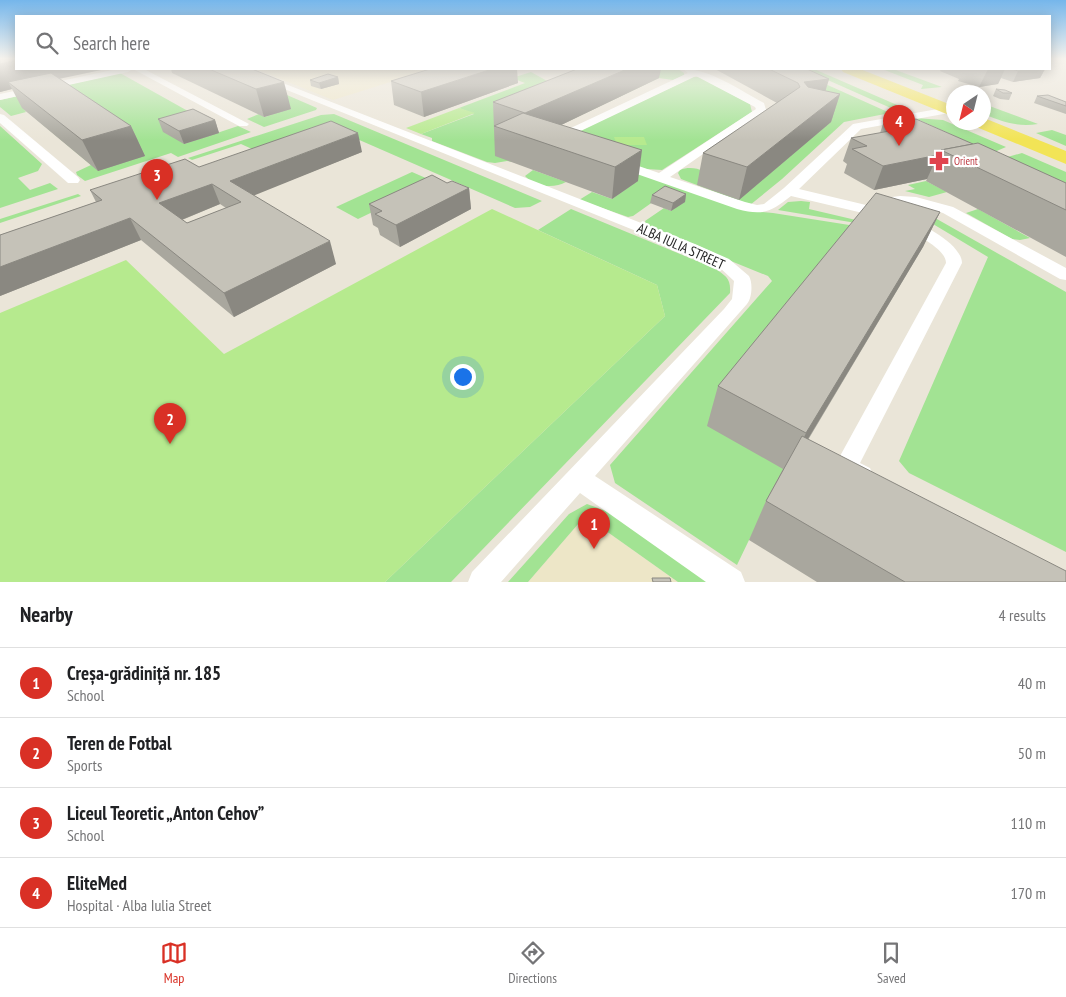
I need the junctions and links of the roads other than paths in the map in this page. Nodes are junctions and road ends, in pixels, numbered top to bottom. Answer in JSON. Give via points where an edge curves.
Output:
{"nodes":[{"id":1,"x":50,"y":86,"type":"edge"},
{"id":2,"x":171,"y":86,"type":"edge"},
{"id":3,"x":283,"y":86,"type":"edge"},
{"id":4,"x":661,"y":86,"type":"edge"},
{"id":5,"x":725,"y":86,"type":"edge"},
{"id":6,"x":890,"y":86,"type":"edge"},
{"id":7,"x":0,"y":97,"type":"edge"},
{"id":8,"x":946,"y":109,"type":"edge"},
{"id":9,"x":946,"y":112,"type":"edge"},
{"id":10,"x":0,"y":117,"type":"edge"},
{"id":11,"x":243,"y":124,"type":"dead end"},
{"id":12,"x":991,"y":127,"type":"edge"},
{"id":13,"x":570,"y":146,"type":"edge"},
{"id":14,"x":1066,"y":158,"type":"edge"},
{"id":15,"x":609,"y":159,"type":"edge"},
{"id":16,"x":661,"y":177,"type":"junction"},
{"id":17,"x":73,"y":180,"type":"dead end"},
{"id":18,"x":789,"y":192,"type":"junction"},
{"id":19,"x":867,"y":210,"type":"junction"},
{"id":20,"x":1066,"y":274,"type":"edge"},
{"id":21,"x":578,"y":478,"type":"junction"},
{"id":22,"x":880,"y":485,"type":"edge"},
{"id":23,"x":482,"y":582,"type":"edge"},
{"id":24,"x":731,"y":582,"type":"edge"}],
"edges":[{"from":1,"to":7,"type":"lane"},
{"from":2,"to":11,"type":"lane"},
{"from":3,"to":21,"type":"lane","name":"ALBA IULIA STREET","via":[[724,262],[743,280],[741,300]]},
{"from":4,"to":13,"type":"lane","via":[[562,136],[559,140]]},
{"from":5,"to":16,"type":"lane","via":[[760,105],[761,110]]},
{"from":6,"to":8,"type":"main road"},
{"from":9,"to":18,"type":"lane","via":[[857,126]]},
{"from":10,"to":17,"type":"lane"},
{"from":12,"to":14,"type":"main road"},
{"from":15,"to":16,"type":"lane"},
{"from":16,"to":18,"type":"lane","via":[[757,209],[768,208]]},
{"from":18,"to":19,"type":"lane"},
{"from":19,"to":20,"type":"lane","via":[[894,200],[933,205]]},
{"from":19,"to":22,"type":"lane","via":[[919,230],[944,246],[954,258],[952,268],[846,467]]},
{"from":21,"to":23,"type":"lane","name":"ALBA IULIA STREET"},
{"from":21,"to":24,"type":"lane"}]}
